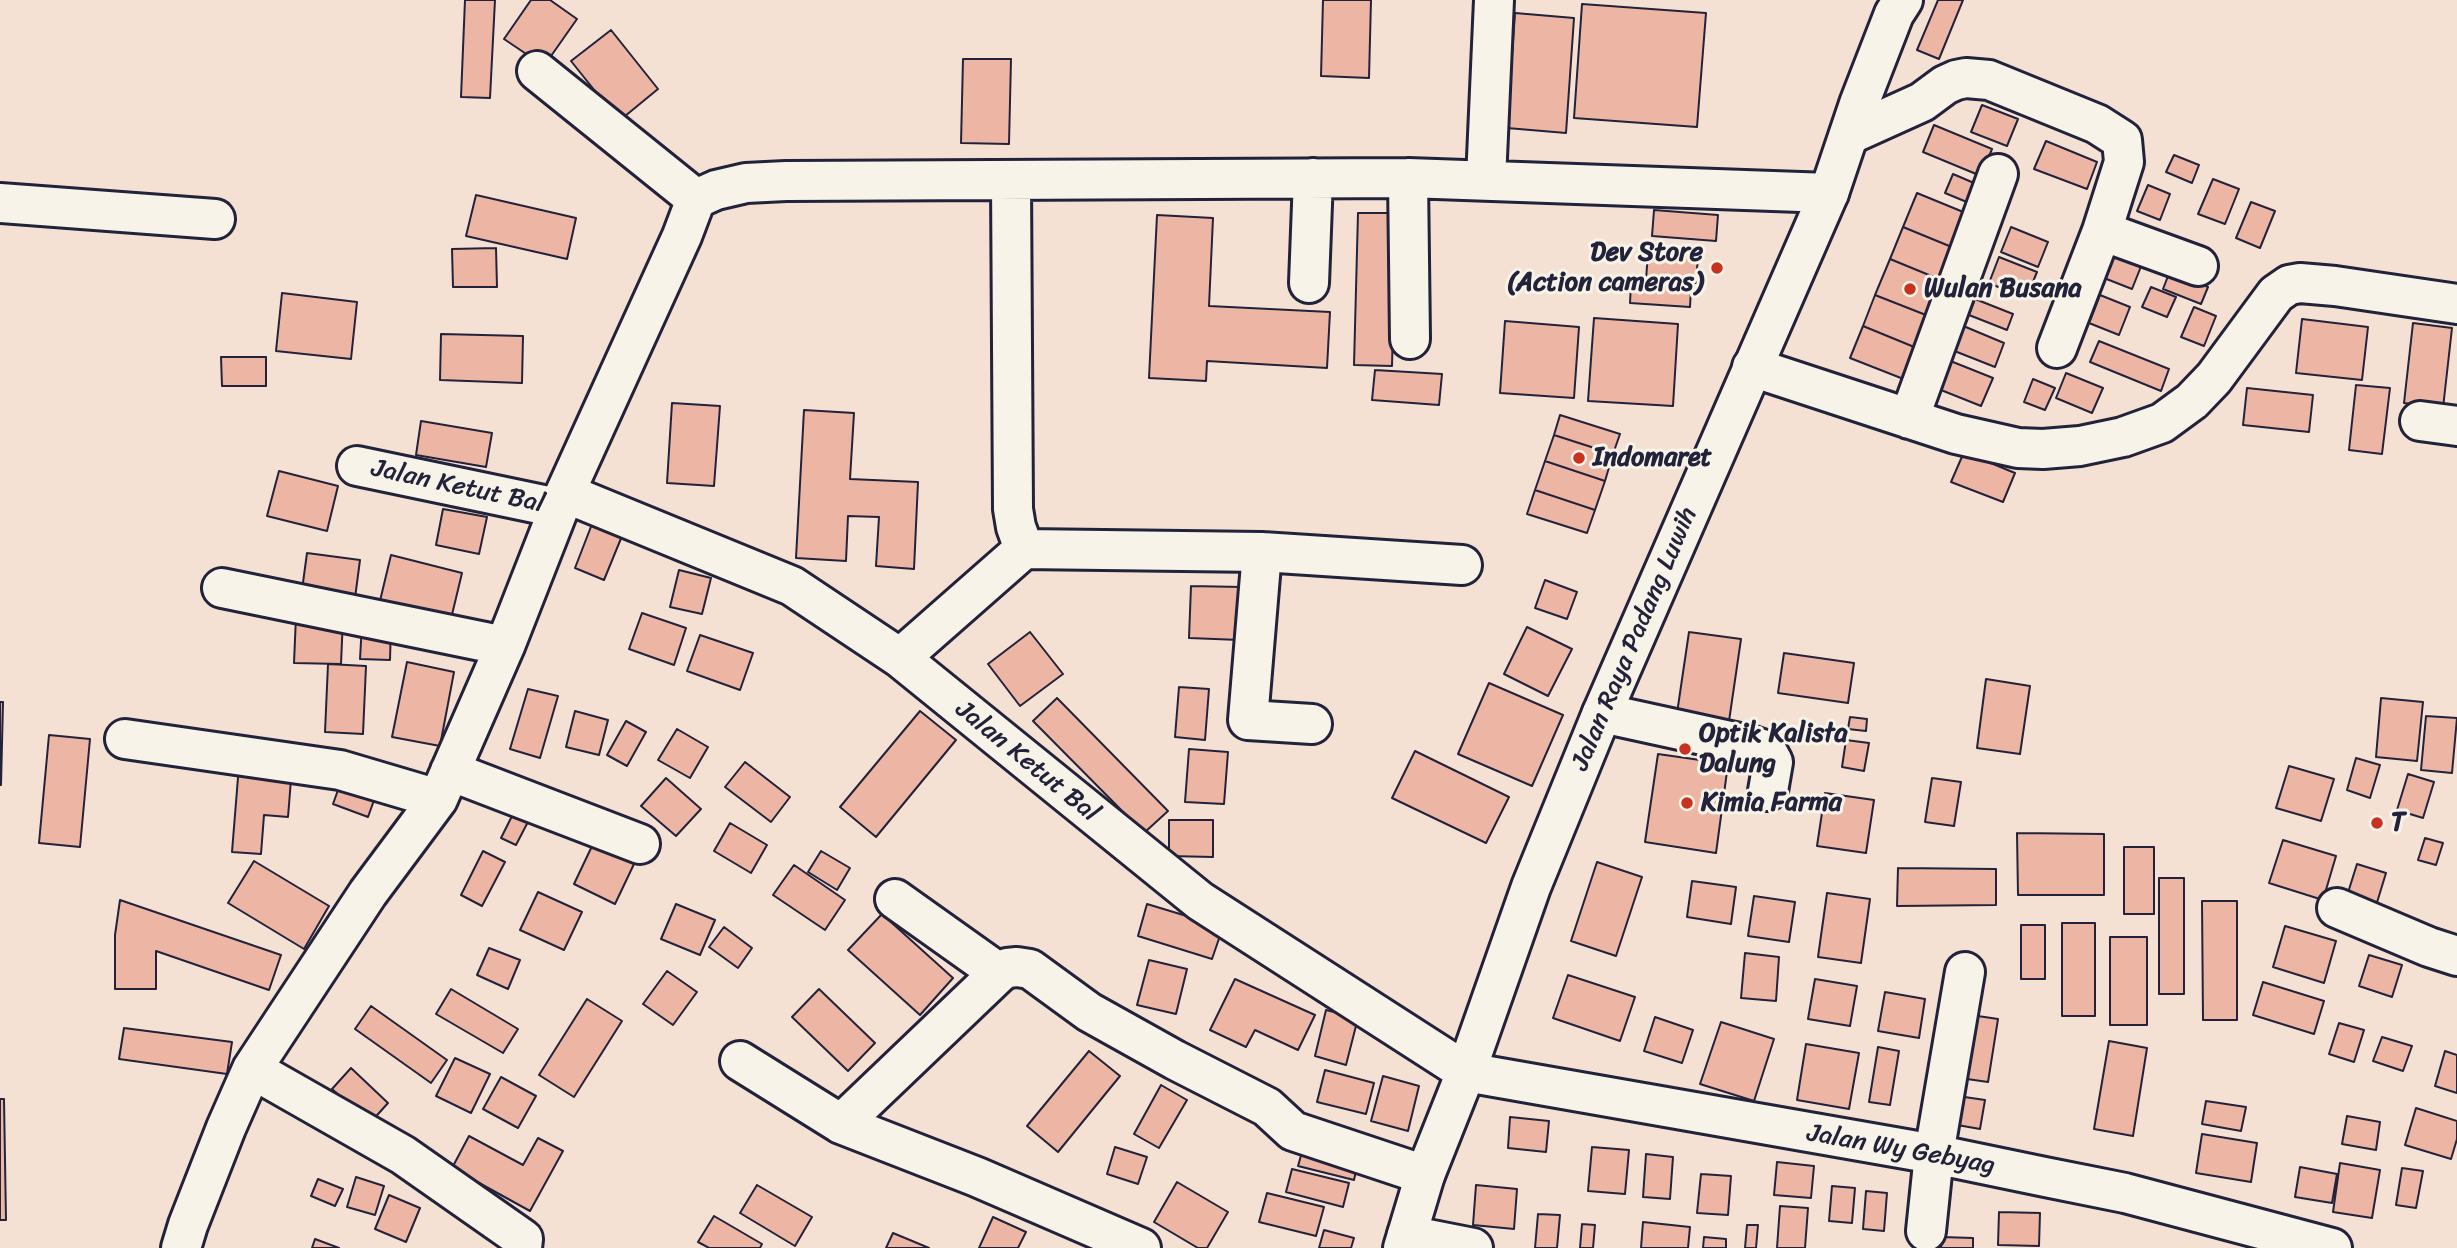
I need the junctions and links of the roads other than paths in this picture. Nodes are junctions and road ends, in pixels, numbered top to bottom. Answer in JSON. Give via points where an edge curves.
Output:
{"nodes":[{"id":1,"x":1494,"y":0,"type":"edge"},
{"id":2,"x":1903,"y":0,"type":"edge"},
{"id":3,"x":537,"y":71,"type":"dead end"},
{"id":4,"x":1849,"y":135,"type":"junction"},
{"id":5,"x":1998,"y":174,"type":"dead end"},
{"id":6,"x":1314,"y":178,"type":"junction"},
{"id":7,"x":1408,"y":178,"type":"junction"},
{"id":8,"x":1486,"y":180,"type":"junction"},
{"id":9,"x":1011,"y":181,"type":"junction"},
{"id":10,"x":1829,"y":193,"type":"junction"},
{"id":11,"x":696,"y":199,"type":"junction"},
{"id":12,"x":0,"y":203,"type":"edge"},
{"id":13,"x":215,"y":219,"type":"dead end"},
{"id":14,"x":2102,"y":232,"type":"junction"},
{"id":15,"x":2198,"y":266,"type":"dead end"},
{"id":16,"x":1309,"y":283,"type":"dead end"},
{"id":17,"x":2457,"y":304,"type":"edge"},
{"id":18,"x":1410,"y":339,"type":"dead end"},
{"id":19,"x":2057,"y":348,"type":"dead end"},
{"id":20,"x":1752,"y":368,"type":"junction"},
{"id":21,"x":1909,"y":419,"type":"junction"},
{"id":22,"x":358,"y":466,"type":"dead end"},
{"id":23,"x":562,"y":501,"type":"junction"},
{"id":24,"x":1024,"y":549,"type":"junction"},
{"id":25,"x":1262,"y":552,"type":"junction"},
{"id":26,"x":1462,"y":565,"type":"dead end"},
{"id":27,"x":222,"y":588,"type":"dead end"},
{"id":28,"x":505,"y":646,"type":"junction"},
{"id":29,"x":900,"y":658,"type":"junction"},
{"id":30,"x":1602,"y":713,"type":"junction"},
{"id":31,"x":1312,"y":724,"type":"dead end"},
{"id":32,"x":125,"y":739,"type":"dead end"},
{"id":33,"x":444,"y":785,"type":"junction"},
{"id":34,"x":1768,"y":791,"type":"dead end"},
{"id":35,"x":640,"y":844,"type":"dead end"},
{"id":36,"x":895,"y":899,"type":"dead end"},
{"id":37,"x":2337,"y":908,"type":"dead end"},
{"id":38,"x":2457,"y":956,"type":"edge"},
{"id":39,"x":1965,"y":972,"type":"dead end"},
{"id":40,"x":999,"y":973,"type":"junction"},
{"id":41,"x":740,"y":1061,"type":"dead end"},
{"id":42,"x":252,"y":1069,"type":"junction"},
{"id":43,"x":1466,"y":1073,"type":"junction"},
{"id":44,"x":841,"y":1124,"type":"junction"},
{"id":45,"x":1934,"y":1154,"type":"junction"},
{"id":46,"x":1425,"y":1175,"type":"junction"},
{"id":47,"x":1926,"y":1231,"type":"dead end"},
{"id":48,"x":1405,"y":1241,"type":"edge"},
{"id":49,"x":181,"y":1248,"type":"edge"},
{"id":50,"x":522,"y":1248,"type":"edge"},
{"id":51,"x":1140,"y":1248,"type":"edge"},
{"id":52,"x":1473,"y":1248,"type":"edge"},
{"id":53,"x":2332,"y":1248,"type":"edge"}],
"edges":[{"from":1,"to":8,"type":"street"},
{"from":2,"to":4,"type":"street","name":"Jalan Raya Padang Luwih"},
{"from":3,"to":11,"type":"street"},
{"from":4,"to":10,"type":"street","name":"Jalan Raya Padang Luwih"},
{"from":4,"to":14,"type":"street","via":[[1922,102],[1956,80],[1989,80],[2097,124],[2122,140],[2124,162]]},
{"from":5,"to":21,"type":"street"},
{"from":6,"to":7,"type":"street"},
{"from":6,"to":9,"type":"street"},
{"from":6,"to":16,"type":"street"},
{"from":7,"to":8,"type":"street"},
{"from":7,"to":18,"type":"street"},
{"from":8,"to":10,"type":"street"},
{"from":9,"to":11,"type":"street","via":[[746,183]]},
{"from":9,"to":24,"type":"street","via":[[1013,509]]},
{"from":10,"to":20,"type":"street","name":"Jalan Raya Padang Luwih"},
{"from":11,"to":23,"type":"street"},
{"from":12,"to":13,"type":"street"},
{"from":14,"to":15,"type":"street"},
{"from":14,"to":19,"type":"street"},
{"from":17,"to":21,"type":"street","via":[[2335,286],[2289,285],[2276,294],[2192,401],[2162,423],[2091,444],[2018,448]]},
{"from":20,"to":21,"type":"street"},
{"from":20,"to":30,"type":"street","name":"Jalan Raya Padang Luwih"},
{"from":22,"to":23,"type":"street","name":"Jalan Ketut Bal"},
{"from":23,"to":28,"type":"street"},
{"from":23,"to":29,"type":"street","name":"Jalan Ketut Bal","via":[[792,586]]},
{"from":24,"to":25,"type":"street"},
{"from":24,"to":29,"type":"street"},
{"from":25,"to":26,"type":"street"},
{"from":25,"to":31,"type":"street","via":[[1248,720]]},
{"from":27,"to":28,"type":"street"},
{"from":28,"to":33,"type":"street"},
{"from":29,"to":43,"type":"street","name":"Jalan Ketut Bal","via":[[1200,901]]},
{"from":30,"to":34,"type":"street","via":[[1767,751],[1773,762]]},
{"from":30,"to":43,"type":"street","name":"Jalan Raya Padang Luwih","via":[[1531,887]]},
{"from":32,"to":33,"type":"street"},
{"from":33,"to":35,"type":"street"},
{"from":33,"to":42,"type":"street"},
{"from":36,"to":40,"type":"street"},
{"from":37,"to":38,"type":"street"},
{"from":39,"to":45,"type":"street"},
{"from":40,"to":44,"type":"street"},
{"from":40,"to":46,"type":"street","via":[[1007,968],[1030,969],[1089,1012],[1267,1107],[1293,1131]]},
{"from":41,"to":44,"type":"street"},
{"from":42,"to":49,"type":"street"},
{"from":42,"to":50,"type":"street","via":[[403,1155],[523,1239]]},
{"from":43,"to":45,"type":"street","name":"Jalan Wy Gebyag"},
{"from":43,"to":46,"type":"street","name":"Jalan Raya Padang Luwih"},
{"from":44,"to":51,"type":"street"},
{"from":45,"to":47,"type":"street"},
{"from":45,"to":53,"type":"street","name":"Jalan Wy Gebyag","via":[[2125,1193]]},
{"from":46,"to":48,"type":"street","name":"Jalan Raya Padang Luwih"},
{"from":48,"to":52,"type":"street"}]}
